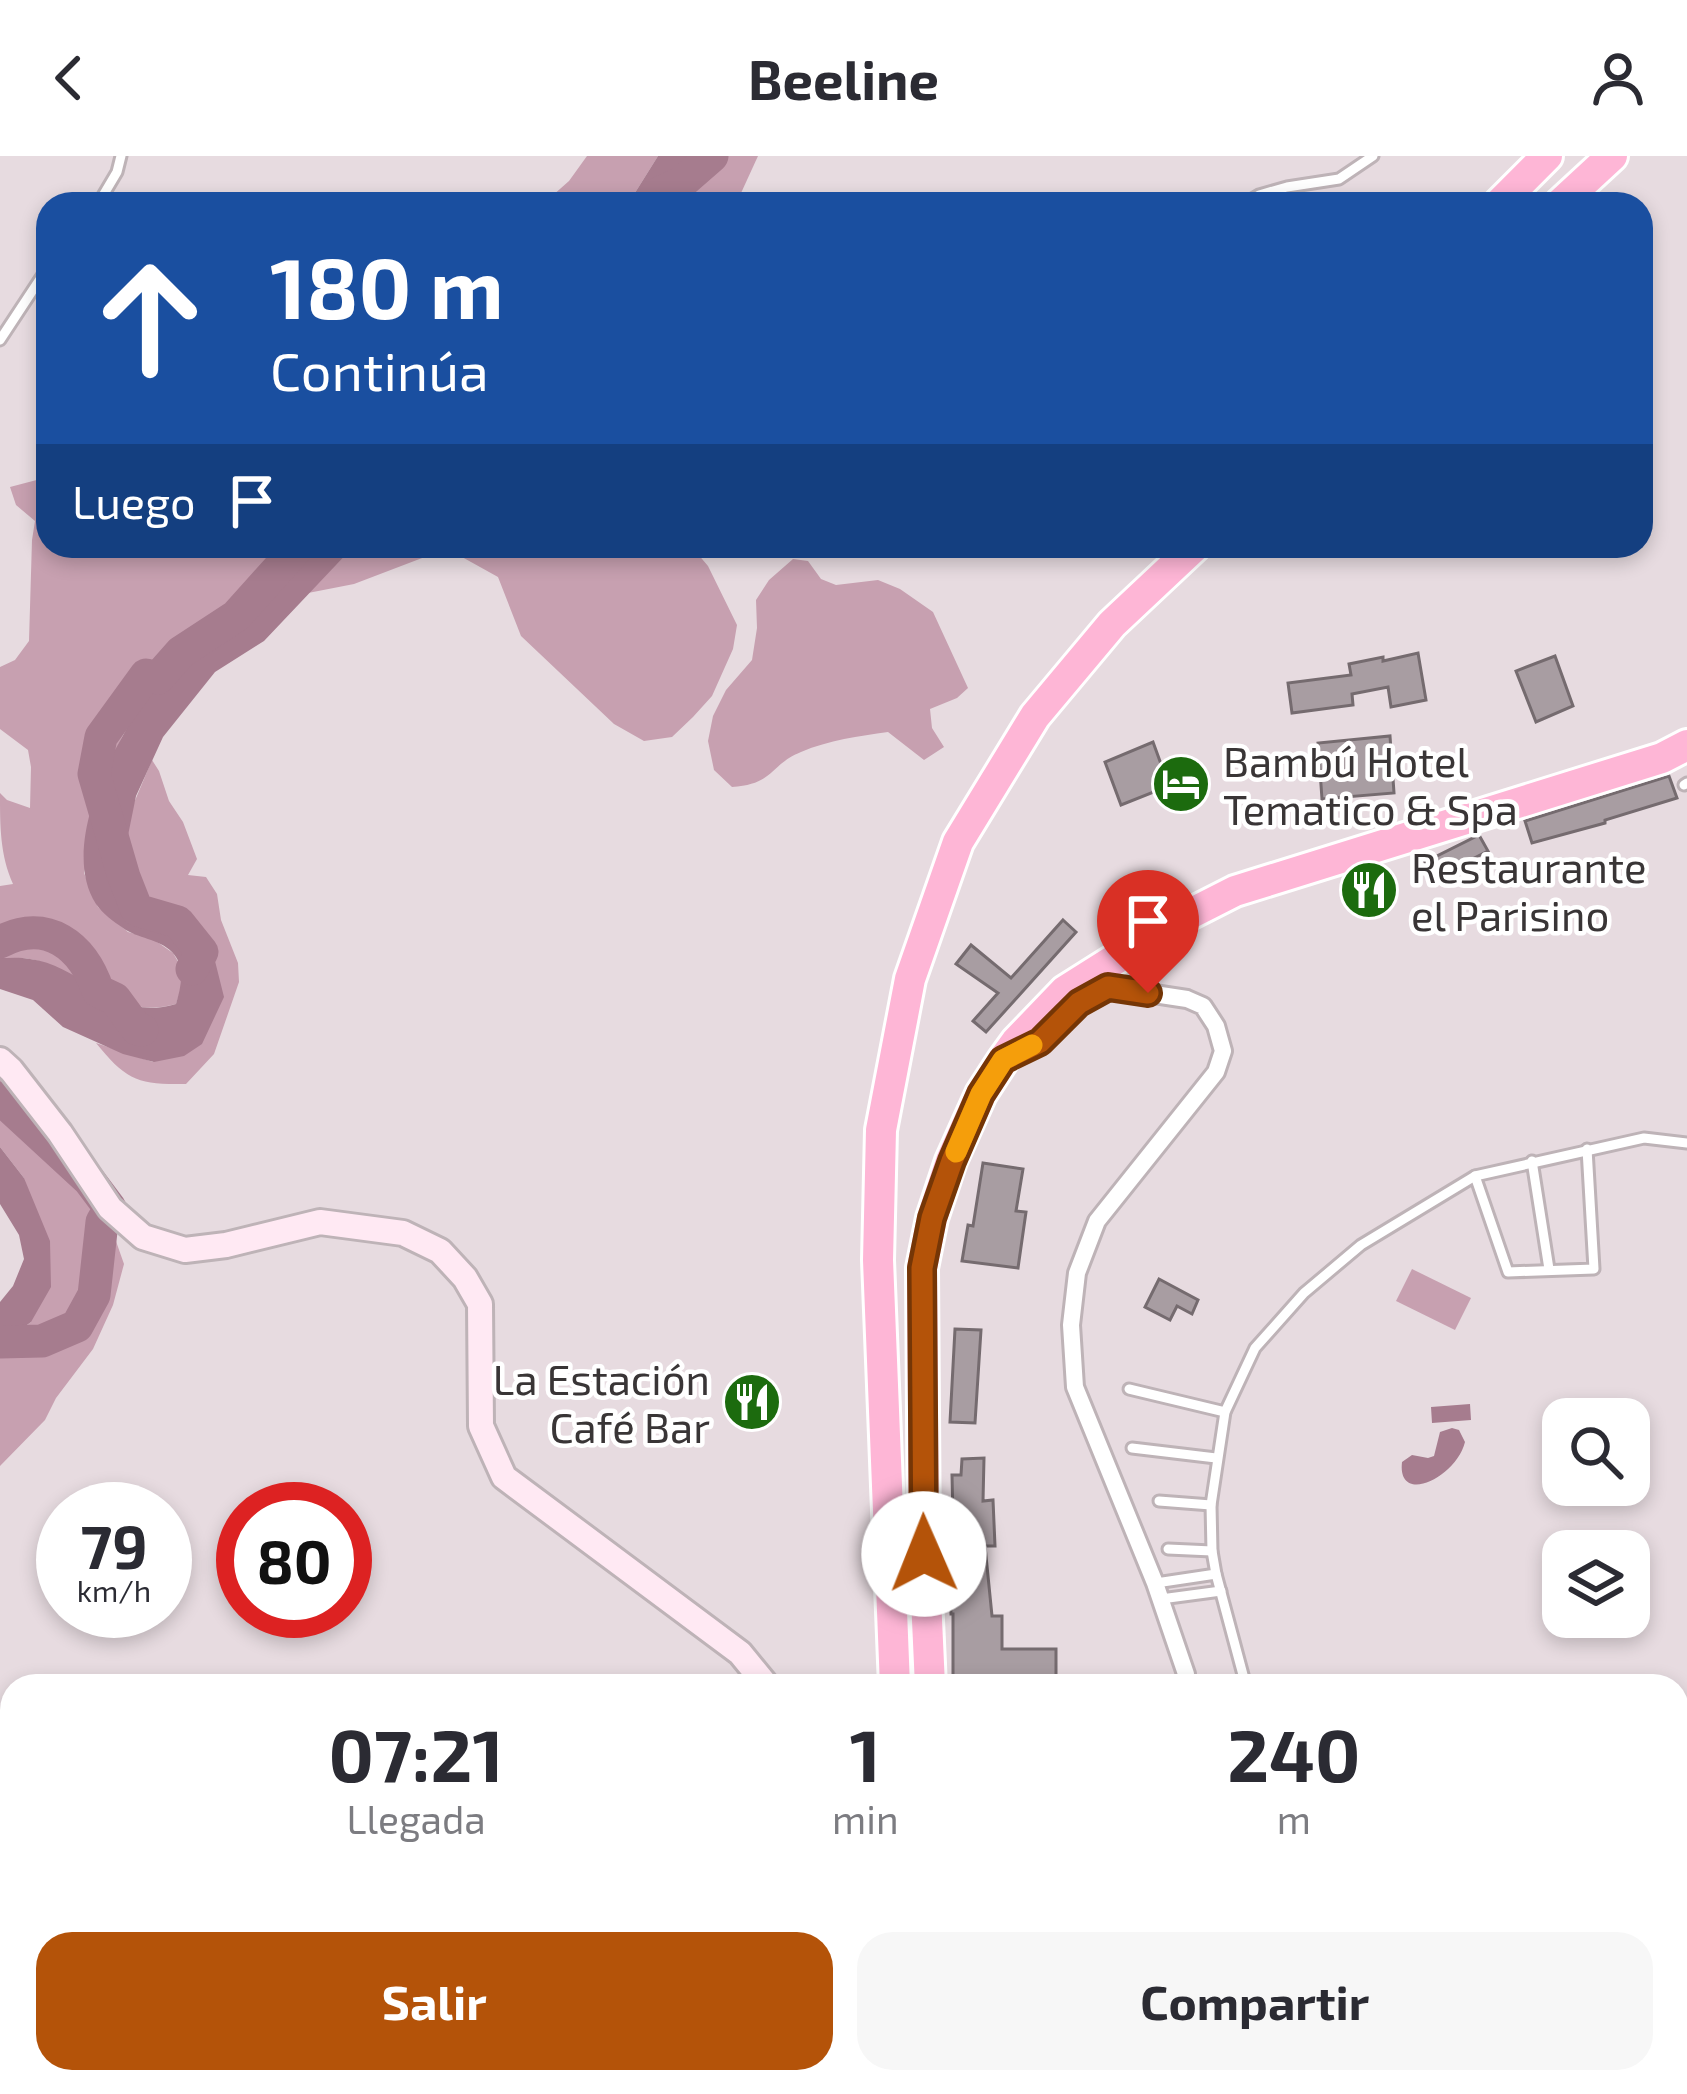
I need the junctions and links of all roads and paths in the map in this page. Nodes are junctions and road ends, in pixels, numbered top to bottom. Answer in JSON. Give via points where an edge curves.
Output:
{"nodes":[{"id":1,"x":121,"y":156,"type":"edge"},
{"id":2,"x":1373,"y":156,"type":"edge"},
{"id":3,"x":1547,"y":156,"type":"edge"},
{"id":4,"x":1612,"y":156,"type":"edge"},
{"id":5,"x":106,"y":192,"type":"edge"},
{"id":6,"x":1270,"y":192,"type":"edge"},
{"id":7,"x":1511,"y":192,"type":"edge"},
{"id":8,"x":1573,"y":192,"type":"edge"},
{"id":9,"x":36,"y":285,"type":"edge"},
{"id":10,"x":0,"y":340,"type":"edge"},
{"id":11,"x":1182,"y":558,"type":"edge"},
{"id":12,"x":1687,"y":745,"type":"edge"},
{"id":13,"x":0,"y":1060,"type":"edge"},
{"id":14,"x":1003,"y":1060,"type":"junction"},
{"id":15,"x":1687,"y":1142,"type":"edge"},
{"id":16,"x":1587,"y":1149,"type":"junction"},
{"id":17,"x":1532,"y":1161,"type":"junction"},
{"id":18,"x":1475,"y":1175,"type":"junction"},
{"id":19,"x":1550,"y":1269,"type":"junction"},
{"id":20,"x":1129,"y":1389,"type":"dead end"},
{"id":21,"x":1225,"y":1412,"type":"junction"},
{"id":22,"x":1132,"y":1448,"type":"dead end"},
{"id":23,"x":1216,"y":1458,"type":"junction"},
{"id":24,"x":1160,"y":1501,"type":"dead end"},
{"id":25,"x":1211,"y":1504,"type":"junction"},
{"id":26,"x":1168,"y":1549,"type":"dead end"},
{"id":27,"x":1212,"y":1551,"type":"junction"},
{"id":28,"x":1216,"y":1574,"type":"junction"},
{"id":29,"x":1158,"y":1591,"type":"junction"},
{"id":30,"x":1221,"y":1591,"type":"junction"},
{"id":31,"x":757,"y":1674,"type":"edge"},
{"id":32,"x":895,"y":1674,"type":"edge"},
{"id":33,"x":929,"y":1674,"type":"edge"},
{"id":34,"x":1186,"y":1674,"type":"edge"},
{"id":35,"x":1243,"y":1674,"type":"edge"}],
"edges":[{"from":1,"to":5,"type":"lane"},
{"from":2,"to":6,"type":"lane","via":[[1339,179]]},
{"from":3,"to":7,"type":"highway"},
{"from":4,"to":8,"type":"highway"},
{"from":9,"to":10,"type":"lane"},
{"from":11,"to":32,"type":"highway","via":[[1112,624],[1035,716],[958,842],[910,979],[881,1130],[878,1260]]},
{"from":12,"to":14,"type":"highway","via":[[1234,891],[1065,991]]},
{"from":13,"to":31,"type":"street","via":[[110,1208],[143,1237],[185,1250],[320,1222],[403,1233],[440,1251],[480,1304],[481,1426],[504,1477],[740,1653]]},
{"from":14,"to":29,"type":"street","via":[[1040,1042],[1108,987],[1187,999],[1216,1026],[1223,1051],[1216,1072],[1097,1221],[1077,1273],[1071,1325],[1075,1387]]},
{"from":14,"to":33,"type":"highway","via":[[952,1161],[922,1268]]},
{"from":15,"to":16,"type":"lane","via":[[1644,1138]]},
{"from":16,"to":17,"type":"lane"},
{"from":16,"to":19,"type":"lane","via":[[1594,1269]]},
{"from":17,"to":18,"type":"lane"},
{"from":17,"to":19,"type":"lane"},
{"from":18,"to":19,"type":"lane","via":[[1508,1272]]},
{"from":18,"to":21,"type":"lane","via":[[1361,1245],[1304,1293],[1256,1348]]},
{"from":20,"to":21,"type":"lane"},
{"from":21,"to":23,"type":"lane"},
{"from":22,"to":23,"type":"lane"},
{"from":23,"to":25,"type":"lane"},
{"from":24,"to":25,"type":"lane"},
{"from":25,"to":27,"type":"lane"},
{"from":26,"to":27,"type":"lane"},
{"from":27,"to":28,"type":"lane"},
{"from":28,"to":29,"type":"lane"},
{"from":28,"to":30,"type":"lane"},
{"from":29,"to":30,"type":"lane"},
{"from":29,"to":34,"type":"street"},
{"from":30,"to":35,"type":"lane"}]}
